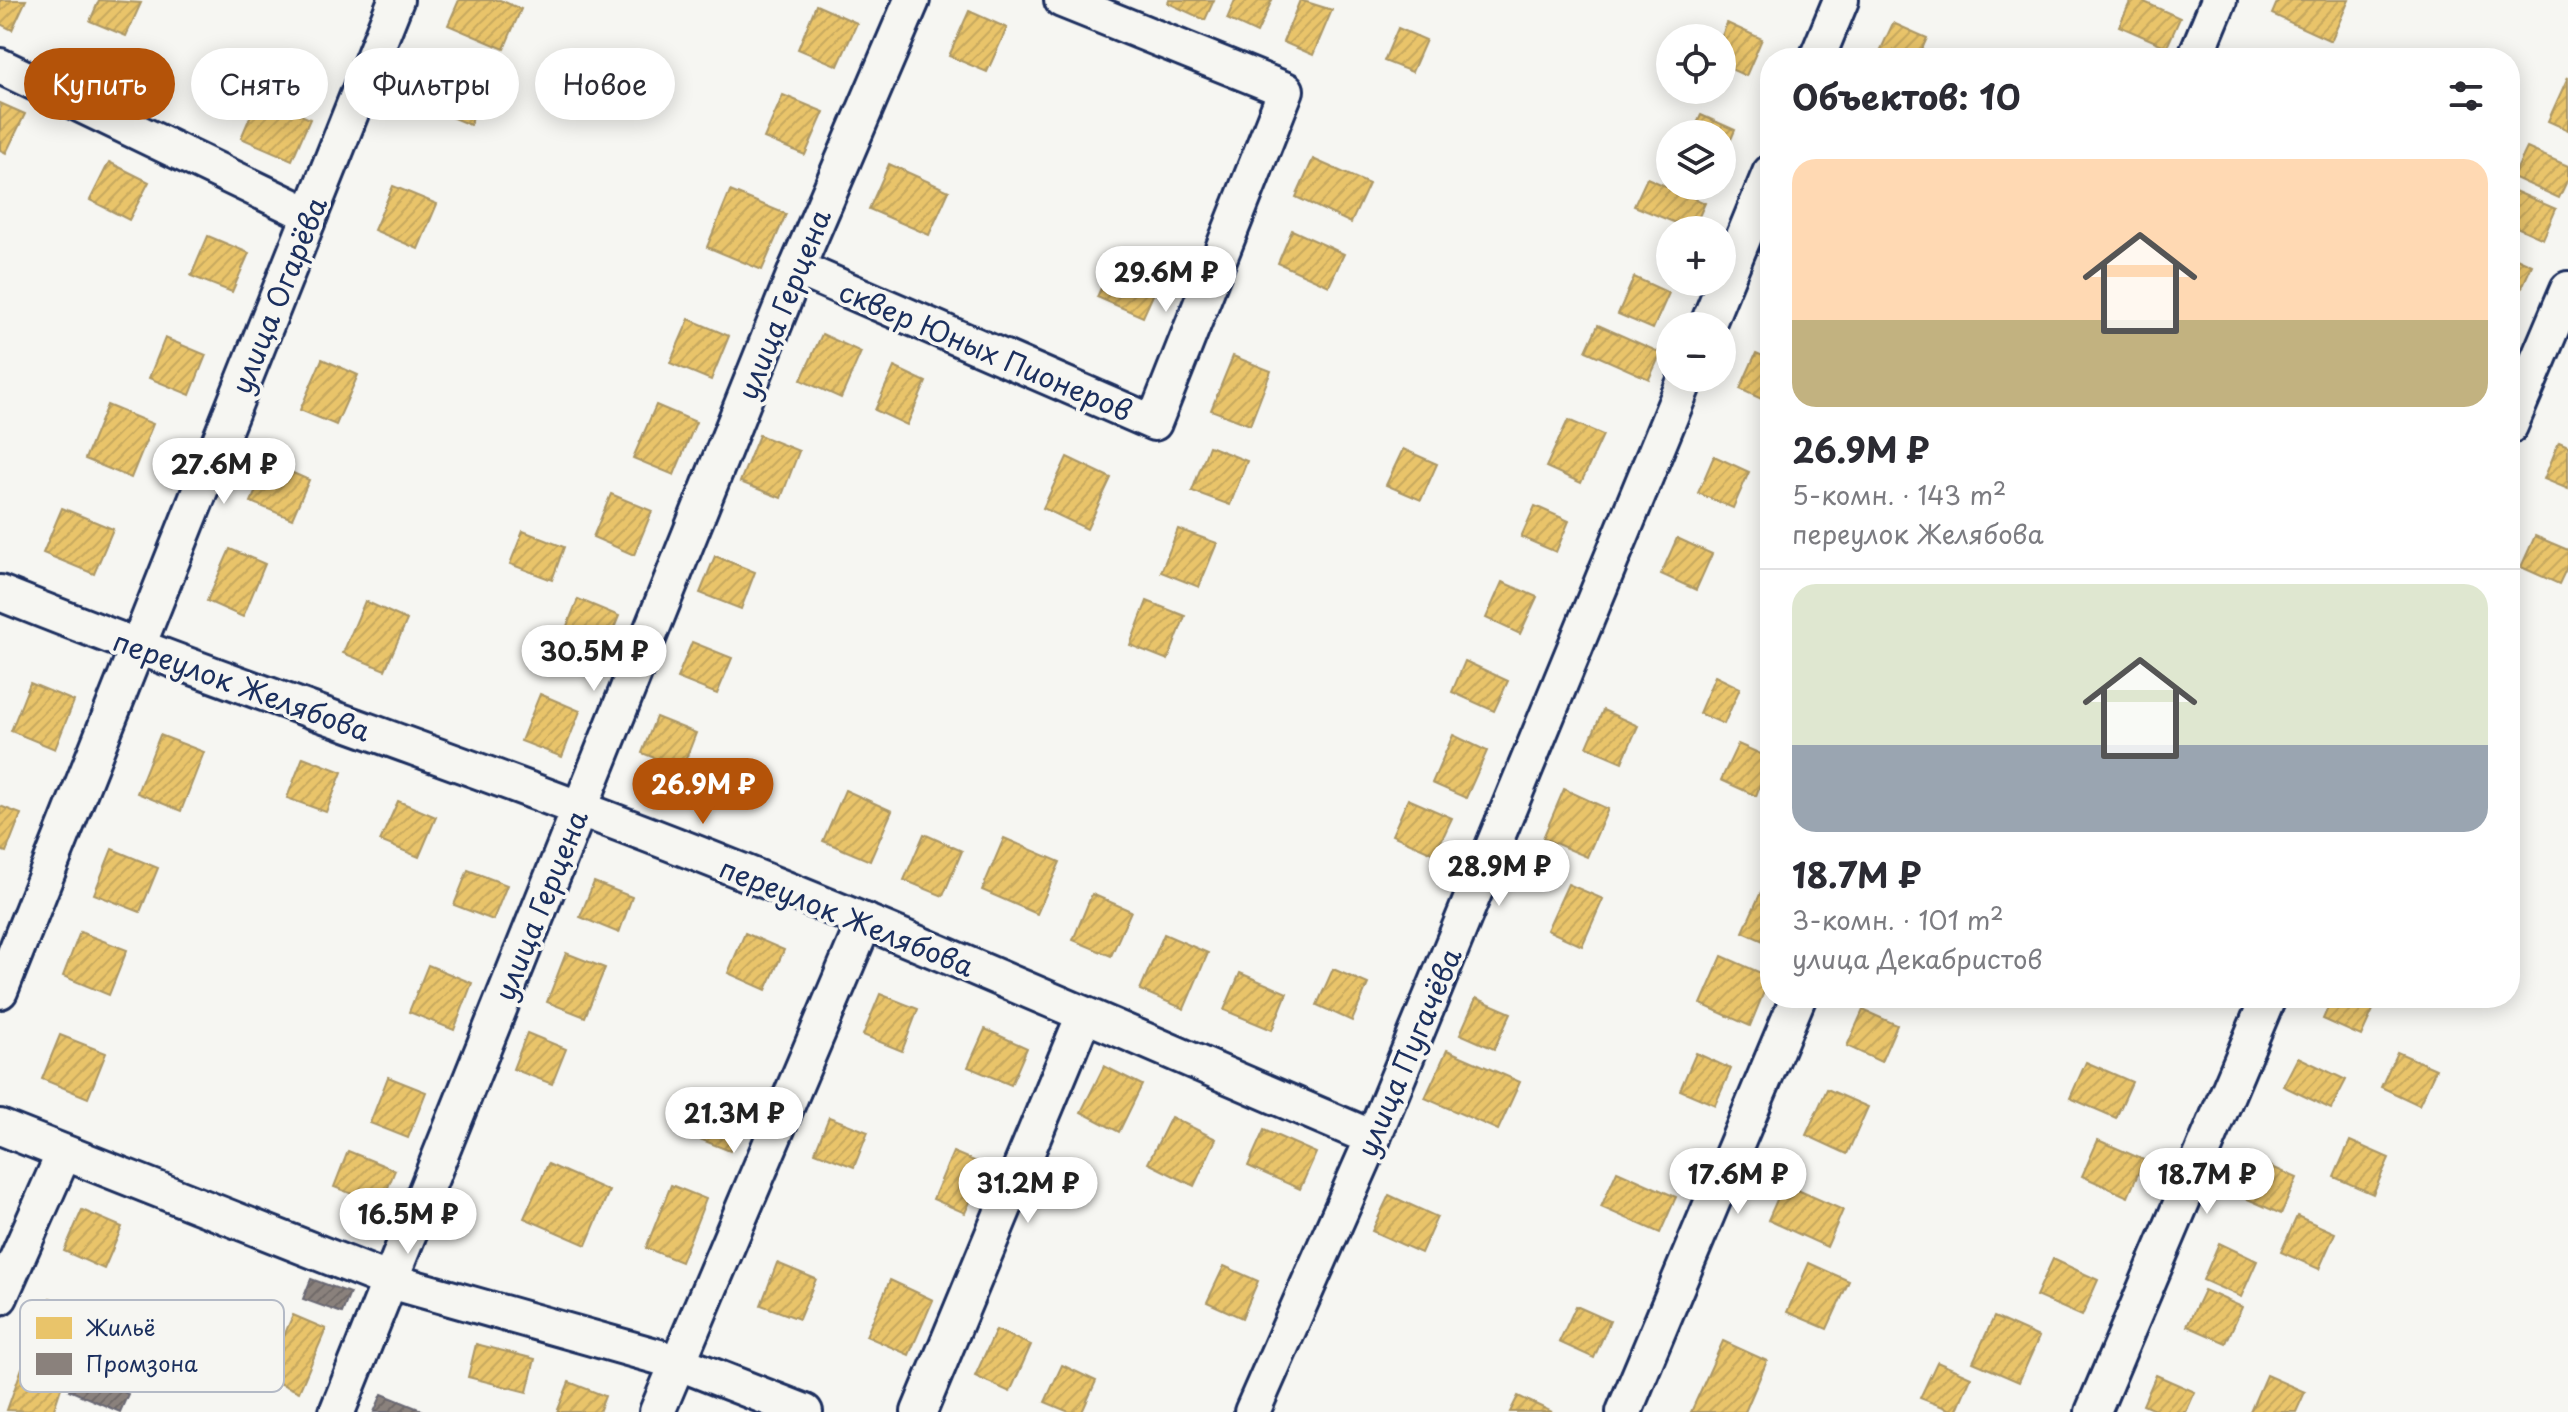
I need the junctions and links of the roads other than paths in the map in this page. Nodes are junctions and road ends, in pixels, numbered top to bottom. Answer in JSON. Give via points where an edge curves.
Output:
{"nodes":[{"id":1,"x":396,"y":0,"type":"edge"},
{"id":2,"x":912,"y":0,"type":"edge"},
{"id":3,"x":1062,"y":0,"type":"edge"},
{"id":4,"x":1841,"y":0,"type":"edge"},
{"id":5,"x":2219,"y":0,"type":"edge"},
{"id":6,"x":1821,"y":48,"type":"edge"},
{"id":7,"x":2199,"y":48,"type":"edge"},
{"id":8,"x":0,"y":66,"type":"edge"},
{"id":9,"x":1760,"y":197,"type":"edge"},
{"id":10,"x":310,"y":215,"type":"junction"},
{"id":11,"x":797,"y":268,"type":"junction"},
{"id":12,"x":2568,"y":289,"type":"edge"},
{"id":13,"x":1713,"y":312,"type":"edge"},
{"id":14,"x":1680,"y":392,"type":"edge"},
{"id":15,"x":2520,"y":402,"type":"edge"},
{"id":16,"x":0,"y":593,"type":"edge"},
{"id":17,"x":136,"y":648,"type":"junction"},
{"id":18,"x":579,"y":808,"type":"junction"},
{"id":19,"x":865,"y":921,"type":"junction"},
{"id":20,"x":0,"y":991,"type":"edge"},
{"id":21,"x":1794,"y":1008,"type":"edge"},
{"id":22,"x":2264,"y":1008,"type":"edge"},
{"id":23,"x":1084,"y":1015,"type":"junction"},
{"id":24,"x":0,"y":1127,"type":"edge"},
{"id":25,"x":1373,"y":1138,"type":"junction"},
{"id":26,"x":64,"y":1153,"type":"junction"},
{"id":27,"x":390,"y":1281,"type":"junction"},
{"id":28,"x":0,"y":1297,"type":"edge"},
{"id":29,"x":677,"y":1362,"type":"junction"},
{"id":30,"x":337,"y":1412,"type":"edge"},
{"id":31,"x":657,"y":1412,"type":"edge"},
{"id":32,"x":805,"y":1412,"type":"edge"},
{"id":33,"x":919,"y":1412,"type":"edge"},
{"id":34,"x":1252,"y":1412,"type":"edge"},
{"id":35,"x":1624,"y":1412,"type":"edge"},
{"id":36,"x":2093,"y":1412,"type":"edge"}],
"edges":[{"from":1,"to":10,"type":"street","name":"улица Огарёва"},
{"from":2,"to":11,"type":"street","name":"улица Герцена"},
{"from":3,"to":11,"type":"street","name":"сквер Юных Пионеров","via":[[1286,90],[1154,423]]},
{"from":4,"to":6,"type":"street"},
{"from":5,"to":7,"type":"street"},
{"from":8,"to":10,"type":"street"},
{"from":9,"to":13,"type":"street"},
{"from":10,"to":17,"type":"street","name":"улица Огарёва"},
{"from":11,"to":18,"type":"street","name":"улица Герцена"},
{"from":12,"to":15,"type":"street"},
{"from":14,"to":25,"type":"street","name":"улица Пугачёва"},
{"from":16,"to":17,"type":"street","name":"переулок Желябова"},
{"from":17,"to":18,"type":"street","name":"переулок Желябова"},
{"from":17,"to":20,"type":"street","name":"улица Огарёва"},
{"from":18,"to":19,"type":"street","name":"переулок Желябова"},
{"from":18,"to":27,"type":"street","name":"улица Герцена"},
{"from":19,"to":23,"type":"street","name":"переулок Желябова"},
{"from":19,"to":29,"type":"street"},
{"from":21,"to":35,"type":"street"},
{"from":22,"to":36,"type":"street"},
{"from":23,"to":25,"type":"street","name":"переулок Желябова"},
{"from":23,"to":33,"type":"street"},
{"from":24,"to":26,"type":"street"},
{"from":25,"to":34,"type":"street","name":"улица Пугачёва"},
{"from":26,"to":27,"type":"street"},
{"from":26,"to":28,"type":"street"},
{"from":27,"to":29,"type":"street"},
{"from":27,"to":30,"type":"street","name":"улица Герцена"},
{"from":29,"to":31,"type":"street"},
{"from":29,"to":32,"type":"street"}]}
